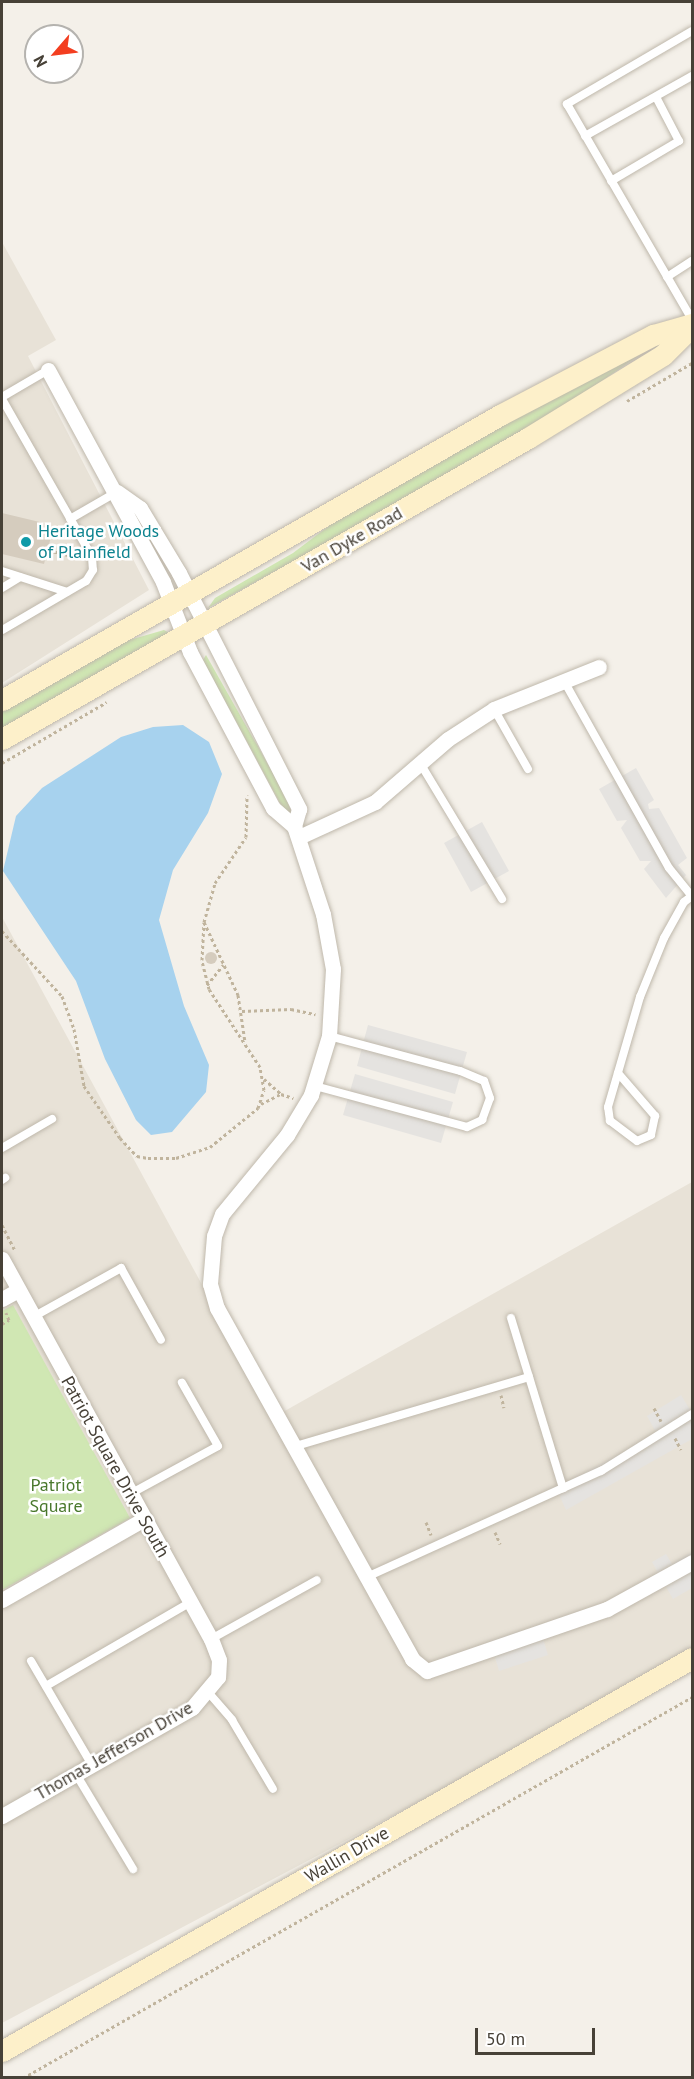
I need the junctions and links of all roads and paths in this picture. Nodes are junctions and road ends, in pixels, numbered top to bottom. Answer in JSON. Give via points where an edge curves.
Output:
{"nodes":[{"id":1,"x":693,"y":31,"type":"edge"},
{"id":2,"x":693,"y":76,"type":"edge"},
{"id":3,"x":656,"y":97,"type":"junction"},
{"id":4,"x":585,"y":136,"type":"junction"},
{"id":5,"x":611,"y":181,"type":"junction"},
{"id":6,"x":693,"y":261,"type":"edge"},
{"id":7,"x":667,"y":277,"type":"junction"},
{"id":8,"x":693,"y":323,"type":"edge"},
{"id":9,"x":48,"y":370,"type":"joint"},
{"id":10,"x":2,"y":398,"type":"edge"},
{"id":11,"x":117,"y":492,"type":"junction"},
{"id":12,"x":70,"y":519,"type":"junction"},
{"id":13,"x":48,"y":550,"type":"dead end"},
{"id":14,"x":77,"y":557,"type":"dead end"},
{"id":15,"x":2,"y":571,"type":"edge"},
{"id":16,"x":20,"y":577,"type":"junction"},
{"id":17,"x":2,"y":588,"type":"edge"},
{"id":18,"x":67,"y":592,"type":"junction"},
{"id":19,"x":181,"y":600,"type":"junction"},
{"id":20,"x":203,"y":626,"type":"junction"},
{"id":21,"x":2,"y":630,"type":"edge"},
{"id":22,"x":184,"y":637,"type":"junction"},
{"id":23,"x":599,"y":667,"type":"dead end"},
{"id":24,"x":564,"y":681,"type":"junction"},
{"id":25,"x":2,"y":700,"type":"edge"},
{"id":26,"x":494,"y":709,"type":"junction"},
{"id":27,"x":2,"y":739,"type":"edge"},
{"id":28,"x":420,"y":763,"type":"junction"},
{"id":29,"x":528,"y":769,"type":"dead end"},
{"id":30,"x":246,"y":789,"type":"dead end"},
{"id":31,"x":297,"y":831,"type":"junction"},
{"id":32,"x":692,"y":896,"type":"edge"},
{"id":33,"x":502,"y":899,"type":"dead end"},
{"id":34,"x":204,"y":922,"type":"junction"},
{"id":35,"x":2,"y":931,"type":"edge"},
{"id":36,"x":223,"y":965,"type":"junction"},
{"id":37,"x":207,"y":985,"type":"junction"},
{"id":38,"x":242,"y":1011,"type":"junction"},
{"id":39,"x":319,"y":1015,"type":"dead end"},
{"id":40,"x":329,"y":1036,"type":"junction"},
{"id":41,"x":245,"y":1044,"type":"junction"},
{"id":42,"x":618,"y":1073,"type":"junction"},
{"id":43,"x":264,"y":1078,"type":"junction"},
{"id":44,"x":315,"y":1086,"type":"junction"},
{"id":45,"x":281,"y":1094,"type":"junction"},
{"id":46,"x":298,"y":1100,"type":"dead end"},
{"id":47,"x":260,"y":1104,"type":"junction"},
{"id":48,"x":52,"y":1119,"type":"dead end"},
{"id":49,"x":2,"y":1148,"type":"edge"},
{"id":50,"x":2,"y":1225,"type":"edge"},
{"id":51,"x":18,"y":1255,"type":"dead end"},
{"id":52,"x":2,"y":1259,"type":"edge"},
{"id":53,"x":18,"y":1290,"type":"junction"},
{"id":54,"x":2,"y":1299,"type":"edge"},
{"id":55,"x":33,"y":1317,"type":"junction"},
{"id":56,"x":512,"y":1318,"type":"dead end"},
{"id":57,"x":9,"y":1320,"type":"dead end"},
{"id":58,"x":2,"y":1324,"type":"edge"},
{"id":59,"x":161,"y":1340,"type":"dead end"},
{"id":60,"x":529,"y":1377,"type":"junction"},
{"id":61,"x":182,"y":1383,"type":"dead end"},
{"id":62,"x":501,"y":1395,"type":"dead end"},
{"id":63,"x":504,"y":1408,"type":"dead end"},
{"id":64,"x":654,"y":1408,"type":"dead end"},
{"id":65,"x":693,"y":1414,"type":"edge"},
{"id":66,"x":661,"y":1421,"type":"dead end"},
{"id":67,"x":674,"y":1437,"type":"dead end"},
{"id":68,"x":296,"y":1446,"type":"junction"},
{"id":69,"x":681,"y":1450,"type":"dead end"},
{"id":70,"x":563,"y":1488,"type":"junction"},
{"id":71,"x":130,"y":1494,"type":"junction"},
{"id":72,"x":144,"y":1519,"type":"junction"},
{"id":73,"x":426,"y":1522,"type":"dead end"},
{"id":74,"x":495,"y":1531,"type":"dead end"},
{"id":75,"x":432,"y":1536,"type":"dead end"},
{"id":76,"x":500,"y":1544,"type":"dead end"},
{"id":77,"x":693,"y":1562,"type":"edge"},
{"id":78,"x":369,"y":1576,"type":"junction"},
{"id":79,"x":317,"y":1580,"type":"dead end"},
{"id":80,"x":2,"y":1600,"type":"edge"},
{"id":81,"x":190,"y":1602,"type":"junction"},
{"id":82,"x":211,"y":1639,"type":"junction"},
{"id":83,"x":693,"y":1658,"type":"edge"},
{"id":84,"x":31,"y":1661,"type":"dead end"},
{"id":85,"x":218,"y":1677,"type":"joint"},
{"id":86,"x":46,"y":1686,"type":"junction"},
{"id":87,"x":208,"y":1692,"type":"junction"},
{"id":88,"x":693,"y":1697,"type":"edge"},
{"id":89,"x":92,"y":1765,"type":"junction"},
{"id":90,"x":76,"y":1774,"type":"junction"},
{"id":91,"x":273,"y":1789,"type":"dead end"},
{"id":92,"x":2,"y":1816,"type":"edge"},
{"id":93,"x":133,"y":1869,"type":"dead end"},
{"id":94,"x":2,"y":2051,"type":"edge"},
{"id":95,"x":23,"y":2078,"type":"edge"}],
"edges":[{"from":1,"to":4,"type":"lane","via":[[567,104]]},
{"from":2,"to":3,"type":"lane"},
{"from":3,"to":4,"type":"lane"},
{"from":3,"to":5,"type":"lane","via":[[679,141]]},
{"from":4,"to":5,"type":"lane"},
{"from":5,"to":7,"type":"lane"},
{"from":6,"to":7,"type":"lane"},
{"from":7,"to":8,"type":"lane"},
{"from":8,"to":19,"type":"street","name":"Van Dyke Road","via":[[653,335],[500,416]]},
{"from":8,"to":20,"type":"street","name":"Van Dyke Road","via":[[663,356]]},
{"from":9,"to":10,"type":"lane"},
{"from":9,"to":11,"type":"street"},
{"from":10,"to":12,"type":"lane"},
{"from":11,"to":12,"type":"lane"},
{"from":11,"to":19,"type":"street"},
{"from":12,"to":18,"type":"lane","via":[[92,557],[93,570],[86,581]]},
{"from":13,"to":14,"type":"path"},
{"from":15,"to":16,"type":"lane"},
{"from":16,"to":17,"type":"lane"},
{"from":16,"to":18,"type":"lane"},
{"from":18,"to":21,"type":"lane"},
{"from":19,"to":20,"type":"street"},
{"from":19,"to":22,"type":"street"},
{"from":19,"to":25,"type":"street","name":"Van Dyke Road"},
{"from":20,"to":22,"type":"street","name":"Van Dyke Road"},
{"from":20,"to":31,"type":"street","via":[[263,733],[299,809]]},
{"from":22,"to":27,"type":"street","name":"Van Dyke Road"},
{"from":22,"to":31,"type":"street","via":[[273,808]]},
{"from":23,"to":24,"type":"street"},
{"from":24,"to":26,"type":"street"},
{"from":24,"to":32,"type":"lane","via":[[669,868]]},
{"from":26,"to":28,"type":"street"},
{"from":26,"to":29,"type":"lane"},
{"from":28,"to":31,"type":"street","via":[[375,802]]},
{"from":28,"to":33,"type":"lane"},
{"from":30,"to":34,"type":"path","via":[[250,809],[246,837],[215,883]]},
{"from":31,"to":40,"type":"street","via":[[322,914],[333,969]]},
{"from":32,"to":42,"type":"lane","via":[[684,902],[664,938],[640,997]]},
{"from":34,"to":36,"type":"path"},
{"from":34,"to":37,"type":"path","via":[[202,960]]},
{"from":35,"to":47,"type":"path","via":[[62,996],[74,1029],[84,1086],[107,1123],[137,1156],[176,1158],[210,1147],[242,1124]]},
{"from":36,"to":37,"type":"path"},
{"from":36,"to":38,"type":"path"},
{"from":37,"to":41,"type":"path","via":[[224,1017]]},
{"from":38,"to":39,"type":"path","via":[[291,1009]]},
{"from":38,"to":41,"type":"path"},
{"from":40,"to":44,"type":"street"},
{"from":40,"to":44,"type":"lane","via":[[460,1071],[484,1081],[490,1098],[482,1120],[467,1127]]},
{"from":41,"to":43,"type":"path"},
{"from":42,"to":42,"type":"lane","via":[[608,1107],[610,1121],[637,1141],[651,1135],[655,1116]]},
{"from":43,"to":45,"type":"path"},
{"from":43,"to":47,"type":"path"},
{"from":44,"to":68,"type":"street","via":[[287,1135],[222,1214],[209,1262],[218,1308]]},
{"from":45,"to":46,"type":"path"},
{"from":45,"to":47,"type":"path"},
{"from":48,"to":49,"type":"lane"},
{"from":50,"to":51,"type":"path"},
{"from":52,"to":53,"type":"street","name":"Patriot Square Drive South"},
{"from":53,"to":54,"type":"street"},
{"from":53,"to":55,"type":"street","name":"Patriot Square Drive South"},
{"from":55,"to":59,"type":"lane","via":[[121,1268]]},
{"from":55,"to":71,"type":"street","name":"Patriot Square Drive South"},
{"from":56,"to":60,"type":"lane"},
{"from":57,"to":58,"type":"path"},
{"from":60,"to":68,"type":"lane"},
{"from":60,"to":70,"type":"lane"},
{"from":61,"to":71,"type":"lane","via":[[218,1446]]},
{"from":62,"to":63,"type":"path"},
{"from":64,"to":66,"type":"path"},
{"from":65,"to":70,"type":"lane","via":[[601,1471]]},
{"from":67,"to":69,"type":"path"},
{"from":68,"to":78,"type":"street"},
{"from":70,"to":78,"type":"lane"},
{"from":71,"to":72,"type":"street","name":"Patriot Square Drive South"},
{"from":72,"to":80,"type":"street"},
{"from":72,"to":81,"type":"street","name":"Patriot Square Drive South"},
{"from":73,"to":75,"type":"path"},
{"from":74,"to":76,"type":"path"},
{"from":77,"to":78,"type":"street","via":[[607,1609],[427,1671],[412,1659]]},
{"from":79,"to":82,"type":"lane"},
{"from":81,"to":82,"type":"street","name":"Patriot Square Drive South"},
{"from":81,"to":86,"type":"lane"},
{"from":82,"to":85,"type":"street","name":"Patriot Square Drive South","via":[[219,1660]]},
{"from":83,"to":94,"type":"street","name":"Wallin Drive"},
{"from":84,"to":86,"type":"lane"},
{"from":85,"to":87,"type":"street","name":"Thomas Jefferson Drive"},
{"from":86,"to":89,"type":"lane"},
{"from":87,"to":89,"type":"street","name":"Thomas Jefferson Drive","via":[[192,1708]]},
{"from":87,"to":91,"type":"lane","via":[[232,1720]]},
{"from":88,"to":95,"type":"path"},
{"from":89,"to":90,"type":"street","name":"Thomas Jefferson Drive"},
{"from":90,"to":92,"type":"street","name":"Thomas Jefferson Drive"},
{"from":90,"to":93,"type":"lane"}]}
